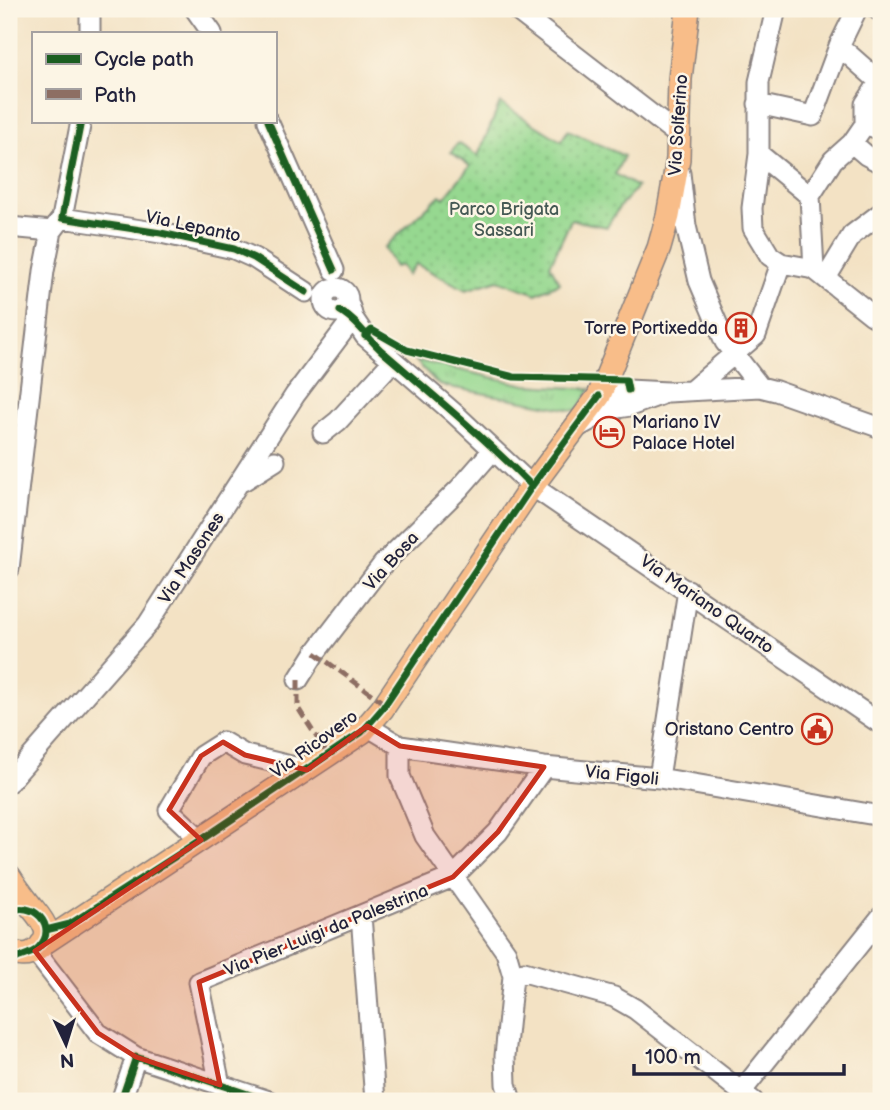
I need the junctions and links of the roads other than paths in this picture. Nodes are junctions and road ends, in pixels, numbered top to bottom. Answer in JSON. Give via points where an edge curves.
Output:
{"nodes":[{"id":1,"x":90,"y":9,"type":"edge"},
{"id":2,"x":195,"y":9,"type":"edge"},
{"id":3,"x":515,"y":9,"type":"edge"},
{"id":4,"x":688,"y":9,"type":"edge"},
{"id":5,"x":776,"y":9,"type":"edge"},
{"id":6,"x":857,"y":9,"type":"edge"},
{"id":7,"x":877,"y":9,"type":"edge"},
{"id":8,"x":881,"y":12,"type":"edge"},
{"id":9,"x":90,"y":32,"type":"edge"},
{"id":10,"x":211,"y":32,"type":"edge"},
{"id":11,"x":839,"y":46,"type":"junction"},
{"id":12,"x":881,"y":82,"type":"edge"},
{"id":13,"x":758,"y":104,"type":"junction"},
{"id":14,"x":81,"y":122,"type":"edge"},
{"id":15,"x":268,"y":122,"type":"edge"},
{"id":16,"x":873,"y":127,"type":"edge"},
{"id":17,"x":678,"y":135,"type":"junction"},
{"id":18,"x":759,"y":154,"type":"junction"},
{"id":19,"x":867,"y":154,"type":"edge"},
{"id":20,"x":810,"y":196,"type":"junction"},
{"id":21,"x":881,"y":213,"type":"edge"},
{"id":22,"x":677,"y":221,"type":"junction"},
{"id":23,"x":57,"y":225,"type":"junction"},
{"id":24,"x":9,"y":227,"type":"edge"},
{"id":25,"x":781,"y":263,"type":"junction"},
{"id":26,"x":820,"y":274,"type":"junction"},
{"id":27,"x":338,"y":301,"type":"junction"},
{"id":28,"x":881,"y":320,"type":"edge"},
{"id":29,"x":734,"y":355,"type":"junction"},
{"id":30,"x":393,"y":361,"type":"junction"},
{"id":31,"x":760,"y":387,"type":"junction"},
{"id":32,"x":692,"y":390,"type":"junction"},
{"id":33,"x":668,"y":392,"type":"junction"},
{"id":34,"x":599,"y":396,"type":"junction"},
{"id":35,"x":578,"y":427,"type":"junction"},
{"id":36,"x":881,"y":428,"type":"edge"},
{"id":37,"x":323,"y":433,"type":"dead end"},
{"id":38,"x":16,"y":445,"type":"edge"},
{"id":39,"x":494,"y":450,"type":"junction"},
{"id":40,"x":275,"y":461,"type":"dead end"},
{"id":41,"x":237,"y":485,"type":"junction"},
{"id":42,"x":532,"y":486,"type":"junction"},
{"id":43,"x":9,"y":569,"type":"edge"},
{"id":44,"x":688,"y":590,"type":"junction"},
{"id":45,"x":298,"y":680,"type":"dead end"},
{"id":46,"x":881,"y":724,"type":"edge"},
{"id":47,"x":368,"y":726,"type":"junction"},
{"id":48,"x":400,"y":746,"type":"junction"},
{"id":49,"x":544,"y":766,"type":"junction"},
{"id":50,"x":307,"y":769,"type":"junction"},
{"id":51,"x":659,"y":778,"type":"junction"},
{"id":52,"x":9,"y":782,"type":"edge"},
{"id":53,"x":881,"y":816,"type":"edge"},
{"id":54,"x":201,"y":840,"type":"junction"},
{"id":55,"x":9,"y":876,"type":"edge"},
{"id":56,"x":453,"y":877,"type":"junction"},
{"id":57,"x":9,"y":912,"type":"edge"},
{"id":58,"x":361,"y":915,"type":"junction"},
{"id":59,"x":881,"y":917,"type":"edge"},
{"id":60,"x":28,"y":943,"type":"edge"},
{"id":61,"x":513,"y":976,"type":"junction"},
{"id":62,"x":136,"y":1056,"type":"junction"},
{"id":63,"x":220,"y":1085,"type":"junction"},
{"id":64,"x":747,"y":1097,"type":"edge"},
{"id":65,"x":121,"y":1101,"type":"edge"},
{"id":66,"x":269,"y":1101,"type":"edge"},
{"id":67,"x":375,"y":1101,"type":"edge"},
{"id":68,"x":512,"y":1101,"type":"edge"}],
"edges":[{"from":1,"to":9,"type":"street"},
{"from":2,"to":10,"type":"street"},
{"from":3,"to":17,"type":"street"},
{"from":4,"to":17,"type":"main road","name":"Via Solferino"},
{"from":5,"to":13,"type":"street"},
{"from":6,"to":11,"type":"street"},
{"from":7,"to":8,"type":"street"},
{"from":11,"to":12,"type":"street"},
{"from":11,"to":13,"type":"street","via":[[813,116]]},
{"from":12,"to":16,"type":"street","via":[[865,104]]},
{"from":13,"to":18,"type":"street"},
{"from":14,"to":23,"type":"street"},
{"from":15,"to":27,"type":"street","via":[[334,270]]},
{"from":16,"to":19,"type":"street"},
{"from":17,"to":22,"type":"main road","name":"Via Solferino"},
{"from":18,"to":20,"type":"street"},
{"from":18,"to":25,"type":"street","via":[[753,228],[770,256]]},
{"from":19,"to":20,"type":"street","via":[[833,160]]},
{"from":20,"to":26,"type":"street"},
{"from":21,"to":26,"type":"street","via":[[852,235]]},
{"from":22,"to":29,"type":"street"},
{"from":22,"to":34,"type":"main road","name":"Via Solferino","via":[[659,248]]},
{"from":23,"to":24,"type":"street","name":"Via Lepanto"},
{"from":23,"to":27,"type":"street","name":"Via Lepanto","via":[[161,233],[234,249],[306,292]]},
{"from":23,"to":38,"type":"street","via":[[44,271]]},
{"from":25,"to":26,"type":"street"},
{"from":25,"to":29,"type":"street","via":[[756,335]]},
{"from":26,"to":28,"type":"street"},
{"from":27,"to":30,"type":"street","name":"Via Mariano Quarto","via":[[365,336]]},
{"from":27,"to":41,"type":"street","name":"Via Masones","via":[[295,395]]},
{"from":29,"to":31,"type":"street"},
{"from":29,"to":32,"type":"street"},
{"from":30,"to":37,"type":"street"},
{"from":30,"to":39,"type":"street","name":"Via Mariano Quarto"},
{"from":31,"to":32,"type":"street"},
{"from":31,"to":36,"type":"street"},
{"from":32,"to":33,"type":"street"},
{"from":33,"to":34,"type":"street","via":[[628,390]]},
{"from":33,"to":35,"type":"street","via":[[611,409]]},
{"from":34,"to":35,"type":"main road","name":"Via Solferino"},
{"from":35,"to":42,"type":"main road","name":"Via Ricovero"},
{"from":38,"to":43,"type":"street"},
{"from":39,"to":42,"type":"street","name":"Via Mariano Quarto"},
{"from":39,"to":45,"type":"street","name":"Via Bosa","via":[[383,564]]},
{"from":40,"to":41,"type":"street"},
{"from":41,"to":52,"type":"street","name":"Via Masones","via":[[148,624]]},
{"from":42,"to":44,"type":"street","name":"Via Mariano Quarto"},
{"from":42,"to":47,"type":"main road","name":"Via Ricovero"},
{"from":44,"to":46,"type":"street","name":"Via Mariano Quarto"},
{"from":44,"to":51,"type":"street"},
{"from":47,"to":48,"type":"street","name":"Via Figoli"},
{"from":47,"to":50,"type":"main road","name":"Via Ricovero"},
{"from":48,"to":49,"type":"street","name":"Via Figoli"},
{"from":48,"to":56,"type":"street","via":[[404,787],[425,836]]},
{"from":49,"to":51,"type":"street","name":"Via Figoli"},
{"from":49,"to":56,"type":"street","via":[[498,832]]},
{"from":50,"to":54,"type":"main road","name":"Via Ricovero"},
{"from":50,"to":54,"type":"street","via":[[245,755],[223,742],[201,756],[169,810]]},
{"from":51,"to":53,"type":"street","name":"Via Figoli"},
{"from":54,"to":60,"type":"main road","name":"Via Ricovero","via":[[70,924]]},
{"from":55,"to":60,"type":"main road"},
{"from":56,"to":58,"type":"street","name":"Via Pier Luigi da Palestrina"},
{"from":56,"to":61,"type":"street","via":[[506,952]]},
{"from":57,"to":60,"type":"main road","name":"Via Ricovero","via":[[22,907]]},
{"from":58,"to":63,"type":"street","name":"Via Pier Luigi da Palestrina","via":[[199,982]]},
{"from":58,"to":67,"type":"street"},
{"from":59,"to":64,"type":"street"},
{"from":60,"to":62,"type":"street","via":[[98,1033]]},
{"from":61,"to":64,"type":"street","via":[[524,972],[614,997]]},
{"from":61,"to":68,"type":"street","via":[[505,1056]]},
{"from":62,"to":63,"type":"street"},
{"from":62,"to":65,"type":"street"},
{"from":63,"to":66,"type":"street"}]}
